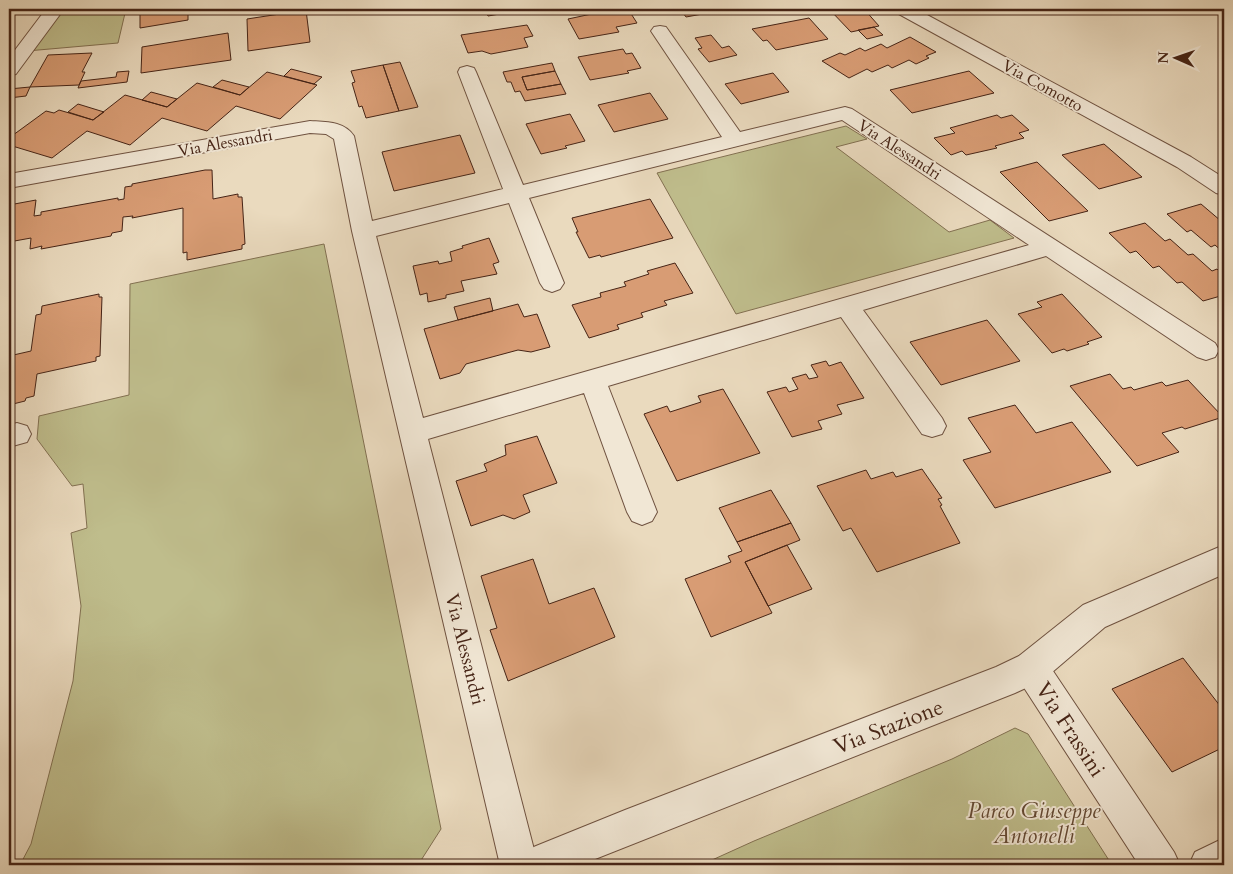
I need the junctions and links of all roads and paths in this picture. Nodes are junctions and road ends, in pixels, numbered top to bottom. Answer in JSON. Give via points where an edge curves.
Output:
{"nodes":[{"id":1,"x":55,"y":9,"type":"edge"},
{"id":2,"x":902,"y":9,"type":"edge"},
{"id":3,"x":660,"y":31,"type":"dead end"},
{"id":4,"x":9,"y":70,"type":"edge"},
{"id":5,"x":467,"y":72,"type":"dead end"},
{"id":6,"x":735,"y":140,"type":"junction"},
{"id":7,"x":1184,"y":162,"type":"junction"},
{"id":8,"x":1224,"y":178,"type":"edge"},
{"id":9,"x":9,"y":182,"type":"edge"},
{"id":10,"x":1224,"y":188,"type":"edge"},
{"id":11,"x":516,"y":193,"type":"junction"},
{"id":12,"x":363,"y":231,"type":"junction"},
{"id":13,"x":1049,"y":247,"type":"junction"},
{"id":14,"x":552,"y":284,"type":"dead end"},
{"id":15,"x":846,"y":305,"type":"junction"},
{"id":16,"x":1206,"y":350,"type":"dead end"},
{"id":17,"x":592,"y":380,"type":"junction"},
{"id":18,"x":932,"y":426,"type":"dead end"},
{"id":19,"x":412,"y":432,"type":"junction"},
{"id":20,"x":642,"y":512,"type":"dead end"},
{"id":21,"x":1224,"y":559,"type":"edge"},
{"id":22,"x":1031,"y":668,"type":"junction"},
{"id":23,"x":1224,"y":857,"type":"edge"},
{"id":24,"x":519,"y":865,"type":"edge"},
{"id":25,"x":536,"y":865,"type":"edge"},
{"id":26,"x":1160,"y":865,"type":"edge"},
{"id":27,"x":1208,"y":865,"type":"edge"}],
"edges":[{"from":1,"to":4,"type":"street"},
{"from":2,"to":7,"type":"street","name":"Via Comotto"},
{"from":3,"to":6,"type":"street"},
{"from":5,"to":11,"type":"street"},
{"from":6,"to":11,"type":"street","name":"Via Alessandri"},
{"from":6,"to":13,"type":"street","name":"Via Alessandri","via":[[845,113]]},
{"from":7,"to":8,"type":"street","name":"Via Comotto"},
{"from":7,"to":10,"type":"street","name":"Via Comotto"},
{"from":9,"to":12,"type":"street","name":"Via Alessandri","via":[[310,127],[331,128],[344,136]]},
{"from":11,"to":12,"type":"street","name":"Via Alessandri"},
{"from":11,"to":14,"type":"street"},
{"from":12,"to":19,"type":"street","name":"Via Alessandri"},
{"from":13,"to":15,"type":"street"},
{"from":13,"to":16,"type":"street","name":"Via Alessandri"},
{"from":15,"to":17,"type":"street"},
{"from":15,"to":18,"type":"street"},
{"from":17,"to":19,"type":"street"},
{"from":17,"to":20,"type":"street"},
{"from":19,"to":24,"type":"street","name":"Via Alessandri"},
{"from":21,"to":22,"type":"street","name":"Via Stazione","via":[[1094,616]]},
{"from":22,"to":25,"type":"street","name":"Via Stazione"},
{"from":22,"to":26,"type":"street","name":"Via Frassini"},
{"from":23,"to":27,"type":"street"}]}
